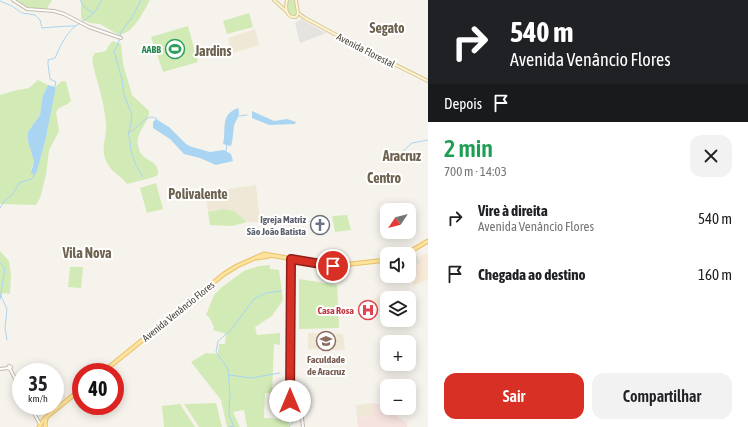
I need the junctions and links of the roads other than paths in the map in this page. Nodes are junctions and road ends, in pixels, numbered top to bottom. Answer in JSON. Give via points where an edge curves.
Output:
{"nodes":[{"id":1,"x":13,"y":0,"type":"edge"},
{"id":2,"x":274,"y":0,"type":"edge"},
{"id":3,"x":296,"y":0,"type":"edge"},
{"id":4,"x":287,"y":2,"type":"edge"},
{"id":5,"x":280,"y":4,"type":"junction"},
{"id":6,"x":286,"y":11,"type":"junction"},
{"id":7,"x":298,"y":13,"type":"junction"},
{"id":8,"x":296,"y":17,"type":"junction"},
{"id":9,"x":305,"y":18,"type":"junction"},
{"id":10,"x":121,"y":38,"type":"dead end"},
{"id":11,"x":428,"y":81,"type":"edge"},
{"id":12,"x":428,"y":241,"type":"edge"},
{"id":13,"x":416,"y":248,"type":"edge"},
{"id":14,"x":291,"y":259,"type":"junction"},
{"id":15,"x":380,"y":261,"type":"edge"},
{"id":16,"x":114,"y":363,"type":"edge"},
{"id":17,"x":0,"y":369,"type":"edge"},
{"id":18,"x":12,"y":374,"type":"edge"},
{"id":19,"x":72,"y":397,"type":"edge"},
{"id":20,"x":35,"y":415,"type":"edge"},
{"id":21,"x":46,"y":418,"type":"junction"},
{"id":22,"x":40,"y":425,"type":"edge"},
{"id":23,"x":46,"y":426,"type":"edge"},
{"id":24,"x":303,"y":427,"type":"edge"}],
"edges":[{"from":1,"to":10,"type":"street","via":[[27,9],[64,14],[89,27]]},
{"from":2,"to":5,"type":"main road"},
{"from":3,"to":7,"type":"main road"},
{"from":4,"to":5,"type":"main road"},
{"from":4,"to":6,"type":"main road"},
{"from":5,"to":6,"type":"main road"},
{"from":6,"to":8,"type":"main road","via":[[290,16]]},
{"from":7,"to":8,"type":"main road"},
{"from":7,"to":9,"type":"main road"},
{"from":8,"to":9,"type":"main road"},
{"from":9,"to":11,"type":"main road","name":"Avenida Florestal"},
{"from":12,"to":13,"type":"main road"},
{"from":14,"to":15,"type":"main road","name":"Avenida Venâncio Flores","via":[[337,266]]},
{"from":14,"to":16,"type":"main road","name":"Avenida Venâncio Flores","via":[[264,256],[237,266]]},
{"from":14,"to":24,"type":"street","via":[[290,401],[302,418]]},
{"from":17,"to":18,"type":"street","via":[[9,368]]},
{"from":19,"to":21,"type":"main road"},
{"from":20,"to":22,"type":"street"},
{"from":21,"to":22,"type":"main road"},
{"from":21,"to":23,"type":"main road"},
{"from":22,"to":23,"type":"main road","via":[[45,423]]}]}
